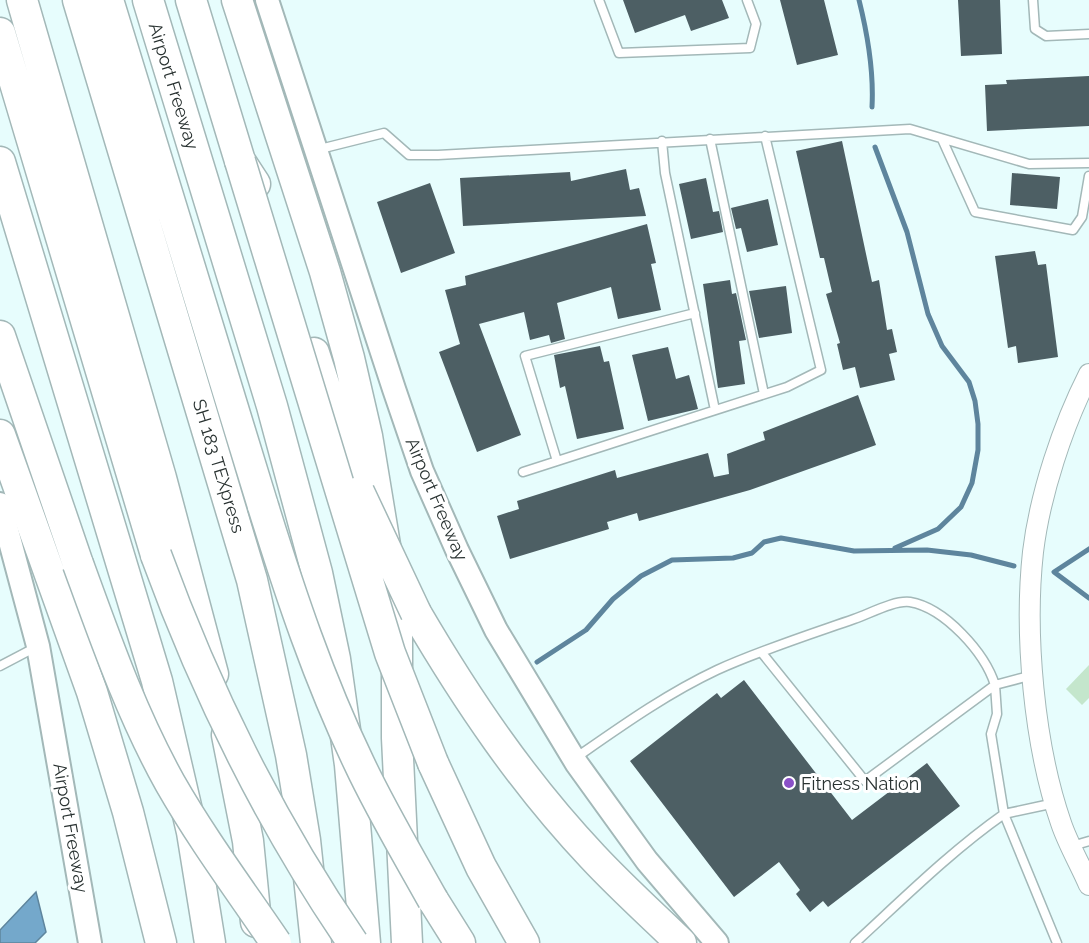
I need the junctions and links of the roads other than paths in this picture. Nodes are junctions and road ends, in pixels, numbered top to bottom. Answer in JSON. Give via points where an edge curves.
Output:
{"nodes":[{"id":1,"x":22,"y":0,"type":"edge"},
{"id":2,"x":78,"y":0,"type":"edge"},
{"id":3,"x":108,"y":0,"type":"edge"},
{"id":4,"x":148,"y":0,"type":"edge"},
{"id":5,"x":191,"y":0,"type":"edge"},
{"id":6,"x":237,"y":0,"type":"edge"},
{"id":7,"x":267,"y":0,"type":"edge"},
{"id":8,"x":599,"y":0,"type":"edge"},
{"id":9,"x":747,"y":0,"type":"edge"},
{"id":10,"x":1033,"y":0,"type":"edge"},
{"id":11,"x":0,"y":33,"type":"edge"},
{"id":12,"x":1089,"y":33,"type":"edge"},
{"id":13,"x":765,"y":136,"type":"junction"},
{"id":14,"x":710,"y":138,"type":"junction"},
{"id":15,"x":942,"y":139,"type":"junction"},
{"id":16,"x":662,"y":141,"type":"junction"},
{"id":17,"x":315,"y":150,"type":"junction"},
{"id":18,"x":240,"y":161,"type":"junction"},
{"id":19,"x":0,"y":162,"type":"edge"},
{"id":20,"x":1089,"y":163,"type":"edge"},
{"id":21,"x":1089,"y":176,"type":"edge"},
{"id":22,"x":695,"y":313,"type":"junction"},
{"id":23,"x":0,"y":336,"type":"edge"},
{"id":24,"x":1089,"y":374,"type":"edge"},
{"id":25,"x":764,"y":394,"type":"junction"},
{"id":26,"x":715,"y":410,"type":"junction"},
{"id":27,"x":0,"y":435,"type":"edge"},
{"id":28,"x":557,"y":461,"type":"junction"},
{"id":29,"x":523,"y":472,"type":"dead end"},
{"id":30,"x":0,"y":504,"type":"edge"},
{"id":31,"x":3,"y":526,"type":"edge"},
{"id":32,"x":38,"y":646,"type":"junction"},
{"id":33,"x":762,"y":653,"type":"junction"},
{"id":34,"x":0,"y":666,"type":"edge"},
{"id":35,"x":1034,"y":675,"type":"junction"},
{"id":36,"x":995,"y":685,"type":"junction"},
{"id":37,"x":573,"y":759,"type":"junction"},
{"id":38,"x":1056,"y":802,"type":"junction"},
{"id":39,"x":1004,"y":814,"type":"junction"},
{"id":40,"x":1080,"y":843,"type":"edge"},
{"id":41,"x":1089,"y":885,"type":"edge"},
{"id":42,"x":90,"y":943,"type":"edge"},
{"id":43,"x":161,"y":943,"type":"edge"},
{"id":44,"x":210,"y":943,"type":"edge"},
{"id":45,"x":258,"y":943,"type":"edge"},
{"id":46,"x":276,"y":943,"type":"edge"},
{"id":47,"x":316,"y":943,"type":"edge"},
{"id":48,"x":353,"y":943,"type":"edge"},
{"id":49,"x":365,"y":943,"type":"edge"},
{"id":50,"x":407,"y":943,"type":"edge"},
{"id":51,"x":460,"y":943,"type":"edge"},
{"id":52,"x":524,"y":943,"type":"edge"},
{"id":53,"x":681,"y":943,"type":"edge"},
{"id":54,"x":717,"y":943,"type":"edge"},
{"id":55,"x":855,"y":943,"type":"edge"},
{"id":56,"x":1057,"y":943,"type":"edge"}],
"edges":[{"from":1,"to":45,"type":"highway","via":[[202,628],[248,841]]},
{"from":2,"to":47,"type":"highway","name":"SH 183 TEXpress","via":[[255,591],[291,755]]},
{"from":3,"to":51,"type":"highway","bridge":true,"via":[[294,604],[359,764]]},
{"from":4,"to":49,"type":"highway","name":"Airport Freeway","via":[[272,406],[317,573],[335,659],[350,765]]},
{"from":5,"to":18,"type":"highway"},
{"from":6,"to":50,"type":"highway","via":[[325,272],[367,436],[397,618],[397,738]]},
{"from":7,"to":17,"type":"main road","name":"Airport Freeway"},
{"from":8,"to":9,"type":"lane","via":[[619,53],[750,48],[756,24]]},
{"from":10,"to":12,"type":"lane","via":[[1035,29],[1046,36]]},
{"from":11,"to":48,"type":"highway","bridge":true,"via":[[156,555],[206,684],[271,811]]},
{"from":13,"to":14,"type":"lane"},
{"from":13,"to":15,"type":"lane","via":[[910,129]]},
{"from":13,"to":25,"type":"lane","via":[[821,370]]},
{"from":14,"to":16,"type":"lane"},
{"from":14,"to":25,"type":"lane"},
{"from":15,"to":20,"type":"lane","via":[[1029,164]]},
{"from":15,"to":21,"type":"lane","via":[[975,212],[1073,230],[1082,217]]},
{"from":16,"to":17,"type":"lane","via":[[409,155],[384,133]]},
{"from":16,"to":22,"type":"lane","via":[[665,173]]},
{"from":17,"to":37,"type":"main road","name":"Airport Freeway","via":[[422,471],[496,630]]},
{"from":18,"to":52,"type":"highway","bridge":true,"via":[[390,653],[433,763],[481,867]]},
{"from":18,"to":53,"type":"highway","bridge":true,"via":[[262,196],[358,492],[417,613],[455,680],[538,794],[593,857]]},
{"from":19,"to":44,"type":"highway","via":[[157,681],[192,832]]},
{"from":22,"to":26,"type":"lane"},
{"from":22,"to":28,"type":"lane","via":[[525,356]]},
{"from":23,"to":46,"type":"highway","bridge":true,"via":[[112,659],[142,729],[199,831]]},
{"from":24,"to":35,"type":"street","via":[[1068,416],[1033,552]]},
{"from":25,"to":26,"type":"lane"},
{"from":26,"to":28,"type":"lane"},
{"from":27,"to":43,"type":"highway","via":[[93,692]]},
{"from":28,"to":29,"type":"lane"},
{"from":30,"to":31,"type":"main road","name":"Airport Freeway"},
{"from":31,"to":32,"type":"main road","name":"Airport Freeway"},
{"from":32,"to":34,"type":"lane"},
{"from":32,"to":42,"type":"main road","name":"Airport Freeway"},
{"from":33,"to":36,"type":"lane","via":[[909,602],[940,615],[967,640],[989,667]]},
{"from":33,"to":36,"type":"lane","via":[[865,782]]},
{"from":33,"to":37,"type":"lane","via":[[718,669],[677,691]]},
{"from":35,"to":36,"type":"lane"},
{"from":35,"to":38,"type":"street","via":[[1043,749]]},
{"from":36,"to":39,"type":"lane","via":[[998,714],[991,734]]},
{"from":37,"to":54,"type":"main road","name":"Airport Freeway","via":[[647,861]]},
{"from":38,"to":39,"type":"lane"},
{"from":38,"to":40,"type":"street"},
{"from":39,"to":55,"type":"lane","via":[[893,904]]},
{"from":39,"to":56,"type":"lane"},
{"from":40,"to":41,"type":"street"}]}
